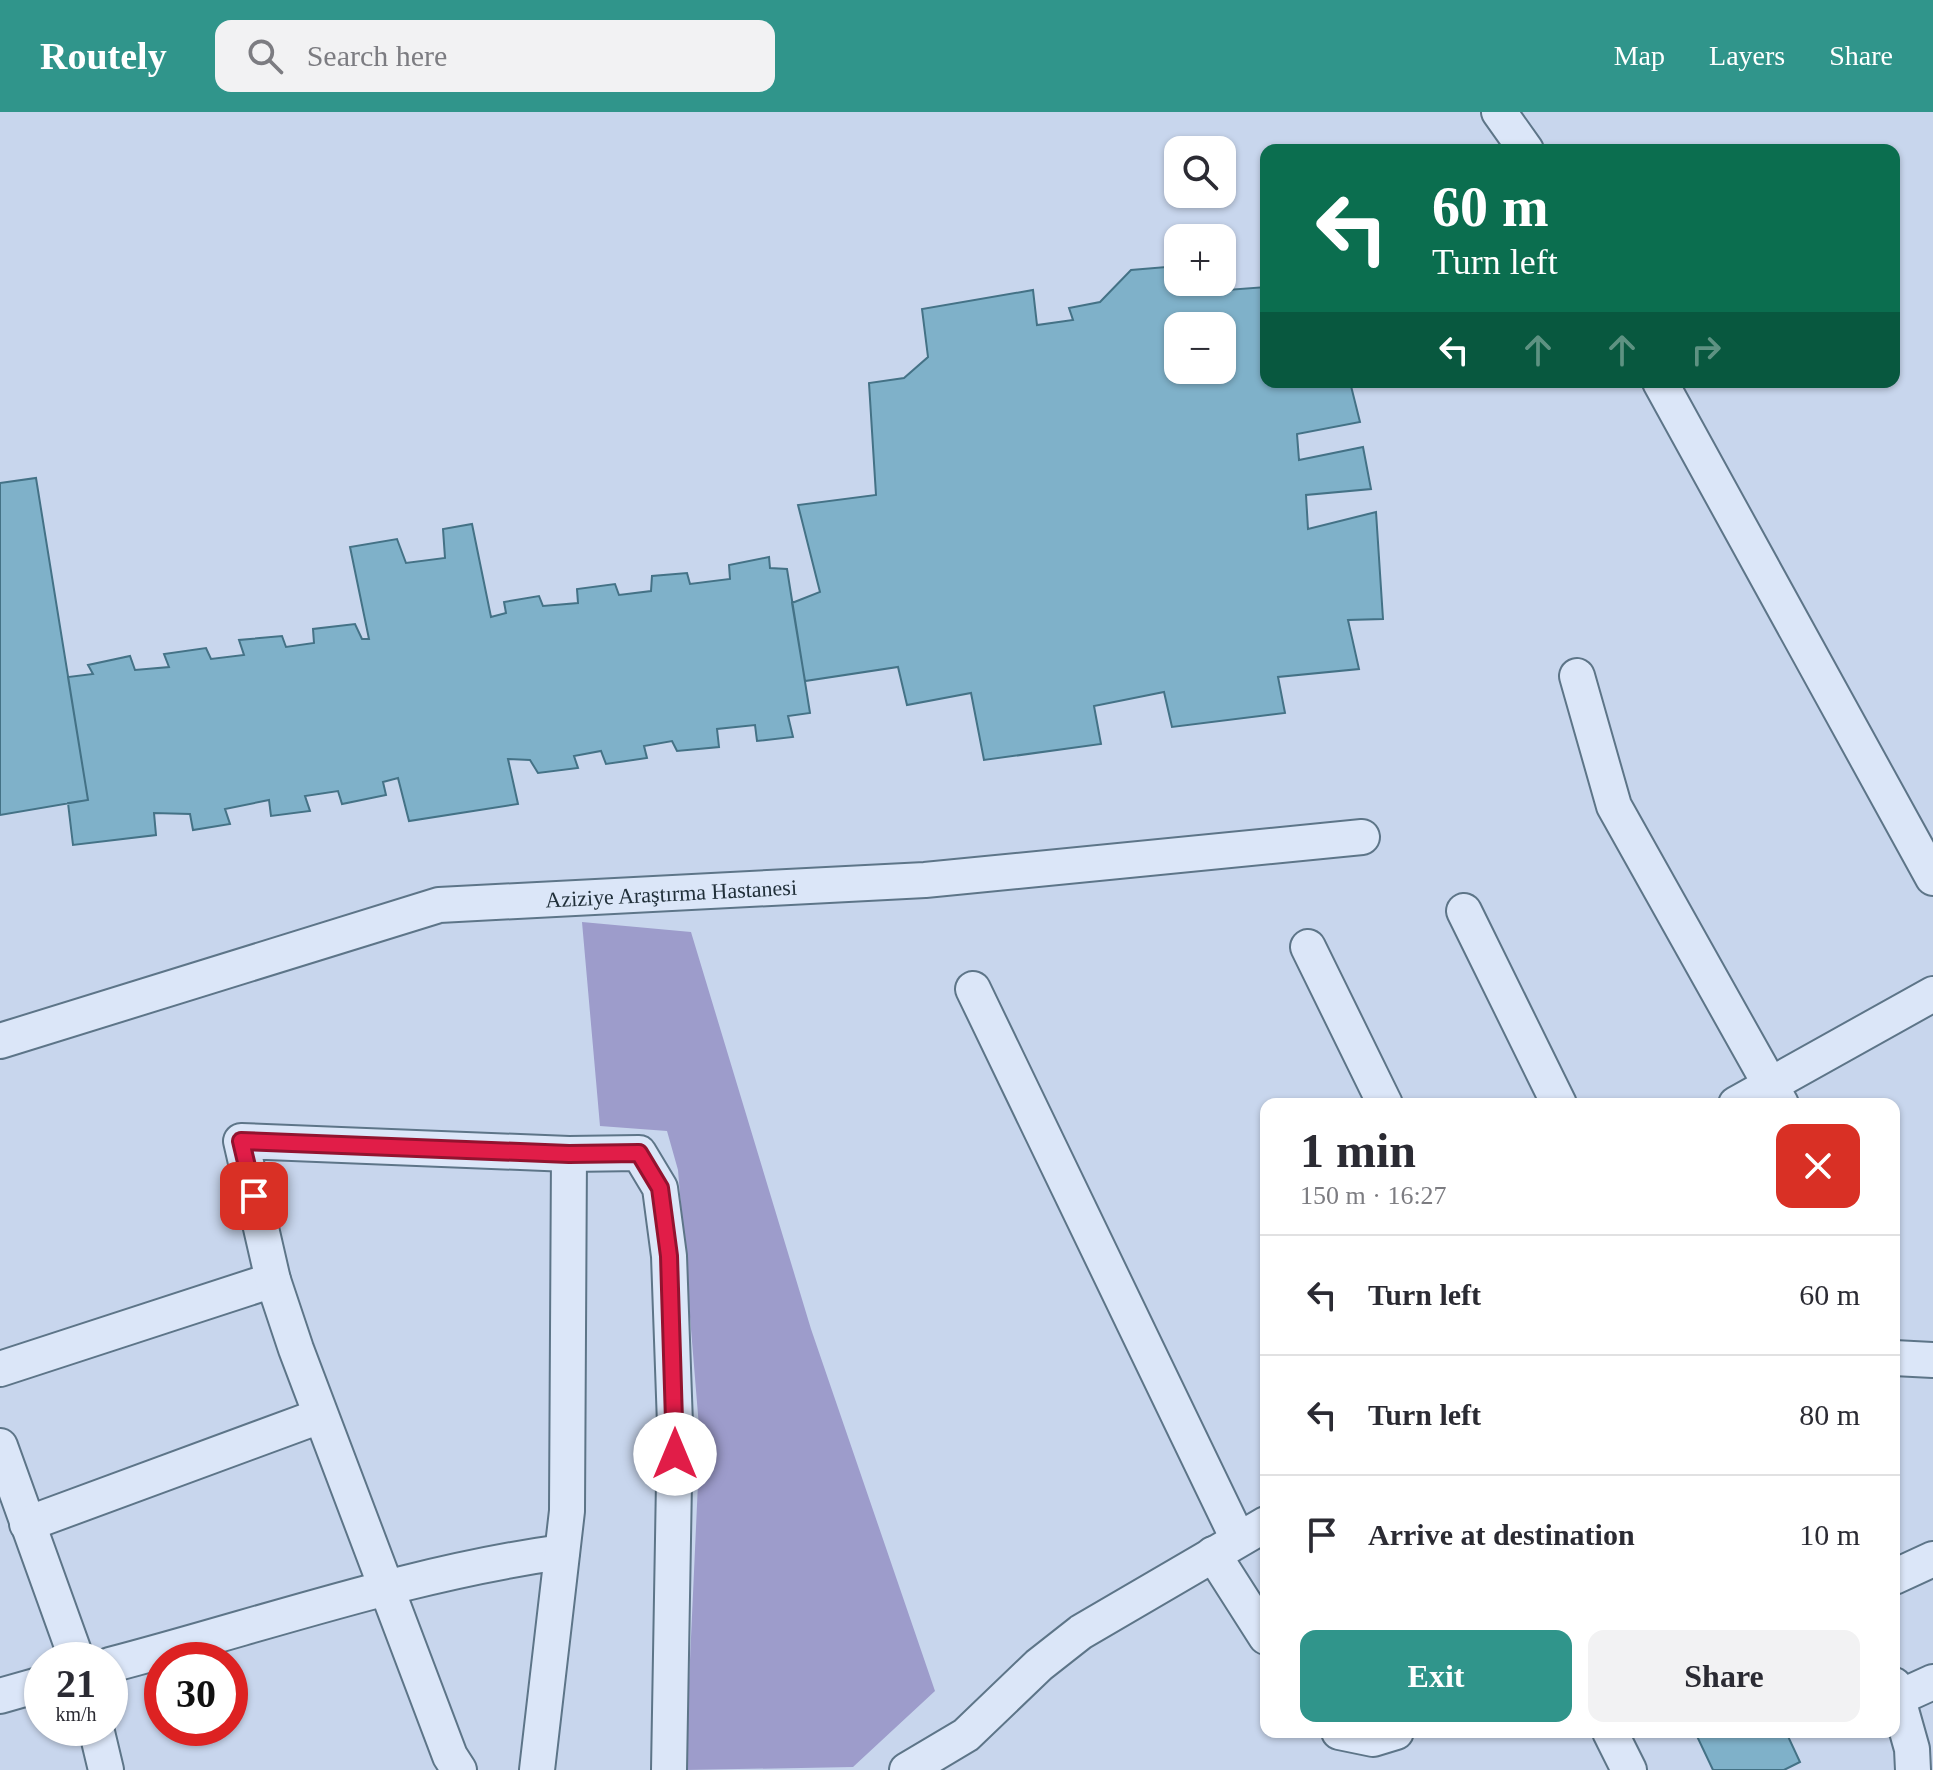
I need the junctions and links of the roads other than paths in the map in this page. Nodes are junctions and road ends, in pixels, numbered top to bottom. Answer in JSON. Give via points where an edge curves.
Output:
{"nodes":[{"id":1,"x":1499,"y":112,"type":"edge"},
{"id":2,"x":1522,"y":144,"type":"edge"},
{"id":3,"x":1663,"y":388,"type":"edge"},
{"id":4,"x":1577,"y":676,"type":"dead end"},
{"id":5,"x":1362,"y":837,"type":"dead end"},
{"id":6,"x":1933,"y":878,"type":"edge"},
{"id":7,"x":1464,"y":911,"type":"dead end"},
{"id":8,"x":1308,"y":947,"type":"dead end"},
{"id":9,"x":973,"y":989,"type":"dead end"},
{"id":10,"x":1933,"y":994,"type":"edge"},
{"id":11,"x":0,"y":1041,"type":"edge"},
{"id":12,"x":1776,"y":1093,"type":"edge"},
{"id":13,"x":1382,"y":1098,"type":"edge"},
{"id":14,"x":1556,"y":1098,"type":"edge"},
{"id":15,"x":569,"y":1154,"type":"junction"},
{"id":16,"x":273,"y":1280,"type":"junction"},
{"id":17,"x":0,"y":1369,"type":"edge"},
{"id":18,"x":320,"y":1416,"type":"junction"},
{"id":19,"x":0,"y":1446,"type":"edge"},
{"id":20,"x":27,"y":1524,"type":"junction"},
{"id":21,"x":1239,"y":1539,"type":"edge"},
{"id":22,"x":562,"y":1552,"type":"junction"},
{"id":23,"x":1933,"y":1559,"type":"edge"},
{"id":24,"x":1900,"y":1574,"type":"edge"},
{"id":25,"x":388,"y":1589,"type":"junction"},
{"id":26,"x":1260,"y":1615,"type":"edge"},
{"id":27,"x":70,"y":1642,"type":"edge"},
{"id":28,"x":128,"y":1660,"type":"edge"},
{"id":29,"x":1933,"y":1682,"type":"edge"},
{"id":30,"x":24,"y":1689,"type":"edge"},
{"id":31,"x":1900,"y":1690,"type":"edge"},
{"id":32,"x":0,"y":1696,"type":"edge"},
{"id":33,"x":1900,"y":1706,"type":"edge"},
{"id":34,"x":1613,"y":1738,"type":"edge"},
{"id":35,"x":100,"y":1746,"type":"edge"},
{"id":36,"x":106,"y":1770,"type":"edge"},
{"id":37,"x":459,"y":1770,"type":"edge"},
{"id":38,"x":537,"y":1770,"type":"edge"},
{"id":39,"x":669,"y":1770,"type":"edge"},
{"id":40,"x":907,"y":1770,"type":"edge"},
{"id":41,"x":1629,"y":1770,"type":"edge"},
{"id":42,"x":1913,"y":1770,"type":"edge"}],
"edges":[{"from":1,"to":2,"type":"street"},
{"from":3,"to":6,"type":"street"},
{"from":4,"to":12,"type":"street","via":[[1614,806]]},
{"from":5,"to":11,"type":"street","name":"Aziziye Araştırma Hastanesi","via":[[925,880],[439,905]]},
{"from":7,"to":14,"type":"street"},
{"from":8,"to":13,"type":"street"},
{"from":9,"to":21,"type":"street"},
{"from":10,"to":12,"type":"street"},
{"from":15,"to":16,"type":"street","via":[[241,1141]]},
{"from":15,"to":22,"type":"street","via":[[567,1511]]},
{"from":15,"to":39,"type":"street","via":[[639,1153],[660,1188],[669,1256],[675,1424]]},
{"from":16,"to":17,"type":"street"},
{"from":16,"to":18,"type":"street"},
{"from":18,"to":20,"type":"street"},
{"from":18,"to":25,"type":"street"},
{"from":19,"to":20,"type":"street"},
{"from":20,"to":27,"type":"street"},
{"from":21,"to":26,"type":"street"},
{"from":21,"to":40,"type":"street","via":[[1081,1632],[966,1735]]},
{"from":22,"to":25,"type":"street"},
{"from":22,"to":38,"type":"street"},
{"from":23,"to":24,"type":"street"},
{"from":25,"to":28,"type":"street"},
{"from":25,"to":37,"type":"street"},
{"from":29,"to":31,"type":"street"},
{"from":30,"to":32,"type":"street"},
{"from":33,"to":42,"type":"street"},
{"from":34,"to":41,"type":"street"},
{"from":35,"to":36,"type":"street"}]}
